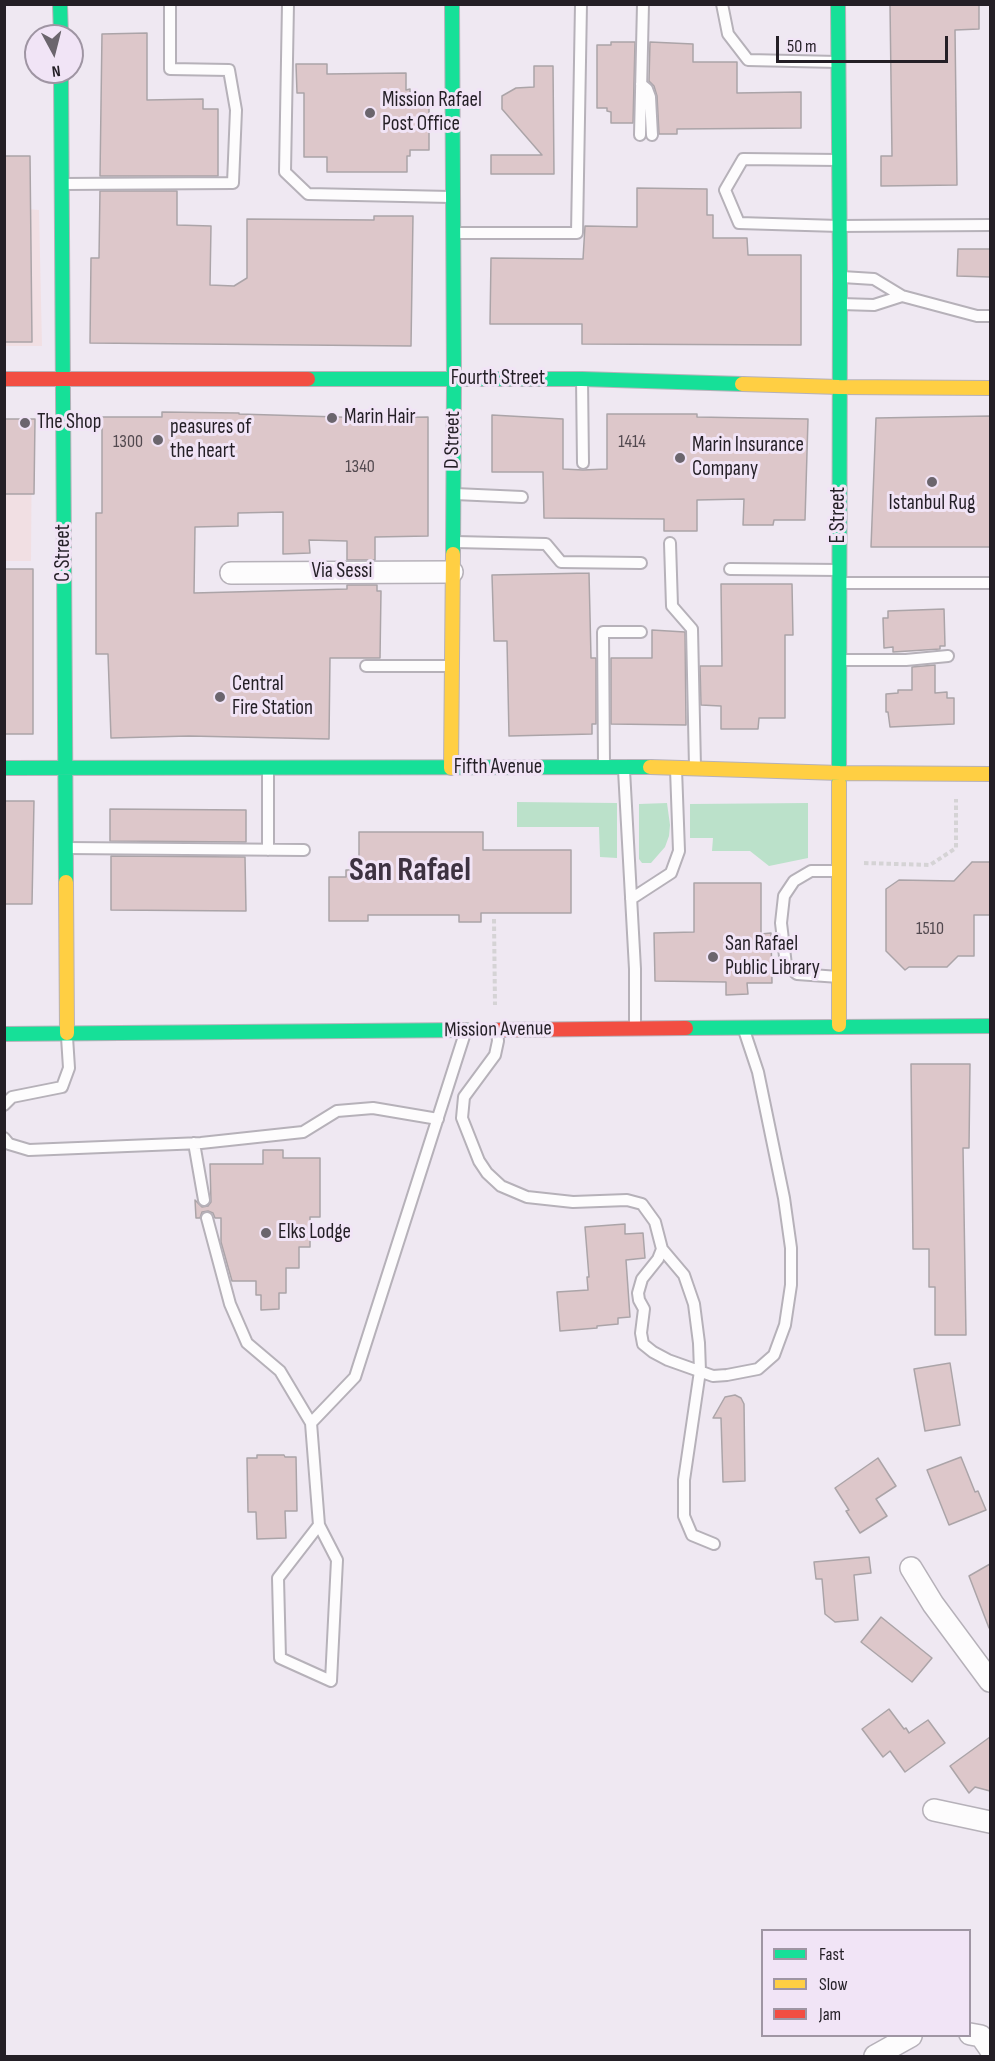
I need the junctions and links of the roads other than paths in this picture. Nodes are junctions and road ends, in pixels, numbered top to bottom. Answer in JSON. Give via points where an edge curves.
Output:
{"nodes":[{"id":1,"x":60,"y":4,"type":"edge"},
{"id":2,"x":171,"y":4,"type":"edge"},
{"id":3,"x":288,"y":4,"type":"edge"},
{"id":4,"x":452,"y":4,"type":"edge"},
{"id":5,"x":581,"y":4,"type":"edge"},
{"id":6,"x":643,"y":4,"type":"edge"},
{"id":7,"x":722,"y":4,"type":"edge"},
{"id":8,"x":838,"y":4,"type":"edge"},
{"id":9,"x":61,"y":24,"type":"edge"},
{"id":10,"x":838,"y":62,"type":"junction"},
{"id":11,"x":61,"y":84,"type":"edge"},
{"id":12,"x":641,"y":84,"type":"junction"},
{"id":13,"x":640,"y":135,"type":"dead end"},
{"id":14,"x":652,"y":135,"type":"dead end"},
{"id":15,"x":838,"y":160,"type":"junction"},
{"id":16,"x":62,"y":184,"type":"junction"},
{"id":17,"x":453,"y":197,"type":"junction"},
{"id":18,"x":990,"y":225,"type":"edge"},
{"id":19,"x":839,"y":226,"type":"junction"},
{"id":20,"x":453,"y":233,"type":"junction"},
{"id":21,"x":840,"y":277,"type":"junction"},
{"id":22,"x":902,"y":296,"type":"junction"},
{"id":23,"x":840,"y":304,"type":"junction"},
{"id":24,"x":990,"y":316,"type":"edge"},
{"id":25,"x":4,"y":379,"type":"edge"},
{"id":26,"x":64,"y":379,"type":"junction"},
{"id":27,"x":454,"y":379,"type":"junction"},
{"id":28,"x":582,"y":379,"type":"junction"},
{"id":29,"x":839,"y":387,"type":"junction"},
{"id":30,"x":990,"y":387,"type":"edge"},
{"id":31,"x":583,"y":463,"type":"dead end"},
{"id":32,"x":452,"y":494,"type":"junction"},
{"id":33,"x":522,"y":497,"type":"dead end"},
{"id":34,"x":452,"y":542,"type":"junction"},
{"id":35,"x":670,"y":543,"type":"dead end"},
{"id":36,"x":641,"y":563,"type":"dead end"},
{"id":37,"x":730,"y":569,"type":"dead end"},
{"id":38,"x":452,"y":572,"type":"junction"},
{"id":39,"x":231,"y":573,"type":"dead end"},
{"id":40,"x":839,"y":576,"type":"junction"},
{"id":41,"x":990,"y":583,"type":"edge"},
{"id":42,"x":641,"y":632,"type":"dead end"},
{"id":43,"x":948,"y":657,"type":"dead end"},
{"id":44,"x":839,"y":660,"type":"junction"},
{"id":45,"x":366,"y":666,"type":"dead end"},
{"id":46,"x":453,"y":666,"type":"junction"},
{"id":47,"x":604,"y":767,"type":"junction"},
{"id":48,"x":624,"y":767,"type":"junction"},
{"id":49,"x":676,"y":767,"type":"junction"},
{"id":50,"x":696,"y":767,"type":"junction"},
{"id":51,"x":4,"y":768,"type":"edge"},
{"id":52,"x":65,"y":768,"type":"junction"},
{"id":53,"x":268,"y":768,"type":"junction"},
{"id":54,"x":452,"y":768,"type":"junction"},
{"id":55,"x":840,"y":773,"type":"junction"},
{"id":56,"x":990,"y":774,"type":"edge"},
{"id":57,"x":66,"y":848,"type":"junction"},
{"id":58,"x":268,"y":850,"type":"junction"},
{"id":59,"x":304,"y":850,"type":"dead end"},
{"id":60,"x":840,"y":867,"type":"junction"},
{"id":61,"x":631,"y":899,"type":"junction"},
{"id":62,"x":839,"y":978,"type":"junction"},
{"id":63,"x":743,"y":1026,"type":"junction"},
{"id":64,"x":839,"y":1026,"type":"junction"},
{"id":65,"x":990,"y":1026,"type":"edge"},
{"id":66,"x":635,"y":1028,"type":"junction"},
{"id":67,"x":497,"y":1029,"type":"junction"},
{"id":68,"x":466,"y":1030,"type":"junction"},
{"id":69,"x":67,"y":1033,"type":"junction"},
{"id":70,"x":4,"y":1034,"type":"edge"},
{"id":71,"x":4,"y":1105,"type":"edge"},
{"id":72,"x":438,"y":1119,"type":"junction"},
{"id":73,"x":4,"y":1138,"type":"edge"},
{"id":74,"x":194,"y":1143,"type":"junction"},
{"id":75,"x":204,"y":1200,"type":"dead end"},
{"id":76,"x":207,"y":1218,"type":"dead end"},
{"id":77,"x":662,"y":1249,"type":"junction"},
{"id":78,"x":700,"y":1371,"type":"junction"},
{"id":79,"x":311,"y":1424,"type":"junction"},
{"id":80,"x":319,"y":1525,"type":"junction"},
{"id":81,"x":714,"y":1544,"type":"dead end"},
{"id":82,"x":911,"y":1568,"type":"dead end"},
{"id":83,"x":990,"y":1682,"type":"edge"},
{"id":84,"x":934,"y":1810,"type":"dead end"},
{"id":85,"x":990,"y":1822,"type":"edge"},
{"id":86,"x":971,"y":2034,"type":"edge"},
{"id":87,"x":910,"y":2037,"type":"edge"},
{"id":88,"x":990,"y":2049,"type":"edge"},
{"id":89,"x":874,"y":2056,"type":"edge"}],
"edges":[{"from":1,"to":9,"type":"street"},
{"from":2,"to":16,"type":"lane","via":[[170,69],[229,70],[236,110],[233,183]]},
{"from":3,"to":17,"type":"lane","via":[[285,172],[308,194]]},
{"from":4,"to":17,"type":"street","name":"D Street"},
{"from":5,"to":20,"type":"lane","via":[[577,233]]},
{"from":6,"to":12,"type":"lane"},
{"from":7,"to":10,"type":"lane","via":[[728,34],[748,60]]},
{"from":8,"to":10,"type":"street","name":"E Street"},
{"from":10,"to":15,"type":"street","name":"E Street"},
{"from":11,"to":16,"type":"street","name":"C Street"},
{"from":12,"to":13,"type":"lane"},
{"from":12,"to":14,"type":"lane","via":[[650,97]]},
{"from":15,"to":19,"type":"street","name":"E Street"},
{"from":15,"to":19,"type":"lane","via":[[743,159],[725,190],[739,223]]},
{"from":16,"to":26,"type":"street","name":"C Street"},
{"from":17,"to":20,"type":"street","name":"D Street"},
{"from":18,"to":19,"type":"lane"},
{"from":19,"to":21,"type":"street","name":"E Street"},
{"from":20,"to":27,"type":"street","name":"D Street"},
{"from":21,"to":22,"type":"lane","via":[[874,279]]},
{"from":21,"to":23,"type":"street","name":"E Street"},
{"from":22,"to":23,"type":"lane","via":[[874,305]]},
{"from":22,"to":24,"type":"lane"},
{"from":23,"to":29,"type":"street","name":"E Street"},
{"from":25,"to":26,"type":"street","name":"Fourth Street"},
{"from":26,"to":27,"type":"street","name":"Fourth Street"},
{"from":26,"to":52,"type":"street","name":"C Street"},
{"from":27,"to":28,"type":"street","name":"Fourth Street"},
{"from":27,"to":32,"type":"street","name":"D Street"},
{"from":28,"to":29,"type":"street","name":"Fourth Street"},
{"from":28,"to":31,"type":"lane"},
{"from":29,"to":30,"type":"street","name":"Fourth Street"},
{"from":29,"to":40,"type":"street","name":"E Street"},
{"from":32,"to":33,"type":"lane"},
{"from":32,"to":34,"type":"street","name":"D Street"},
{"from":34,"to":36,"type":"lane","via":[[546,544],[561,562]]},
{"from":34,"to":38,"type":"street","name":"D Street"},
{"from":35,"to":50,"type":"lane","via":[[672,606],[692,629]]},
{"from":37,"to":40,"type":"lane"},
{"from":38,"to":39,"type":"street","name":"Via Sessi"},
{"from":38,"to":46,"type":"street","name":"D Street"},
{"from":40,"to":41,"type":"lane"},
{"from":40,"to":44,"type":"street","name":"E Street"},
{"from":42,"to":47,"type":"lane","via":[[603,632]]},
{"from":43,"to":44,"type":"lane"},
{"from":44,"to":55,"type":"street","name":"E Street"},
{"from":45,"to":46,"type":"lane"},
{"from":46,"to":54,"type":"street","name":"D Street"},
{"from":47,"to":48,"type":"street","name":"Fifth Avenue"},
{"from":47,"to":54,"type":"street","name":"Fifth Avenue"},
{"from":48,"to":49,"type":"street","name":"Fifth Avenue"},
{"from":48,"to":61,"type":"lane"},
{"from":49,"to":50,"type":"street","name":"Fifth Avenue"},
{"from":49,"to":61,"type":"lane","via":[[679,850],[671,873]]},
{"from":50,"to":55,"type":"street","name":"Fifth Avenue"},
{"from":51,"to":52,"type":"street","name":"Fifth Avenue"},
{"from":52,"to":53,"type":"street","name":"Fifth Avenue"},
{"from":52,"to":57,"type":"street","name":"C Street"},
{"from":53,"to":54,"type":"street","name":"Fifth Avenue"},
{"from":53,"to":58,"type":"lane"},
{"from":55,"to":56,"type":"street","name":"Fifth Avenue"},
{"from":55,"to":60,"type":"street","name":"E Street"},
{"from":57,"to":58,"type":"lane"},
{"from":57,"to":69,"type":"street","name":"C Street"},
{"from":58,"to":59,"type":"lane"},
{"from":60,"to":62,"type":"street","name":"E Street"},
{"from":60,"to":62,"type":"lane","via":[[811,871],[794,881],[784,896],[781,923],[786,965],[796,974]]},
{"from":61,"to":66,"type":"lane"},
{"from":62,"to":64,"type":"street","name":"E Street"},
{"from":63,"to":64,"type":"street","name":"Mission Avenue"},
{"from":63,"to":66,"type":"street","name":"Mission Avenue"},
{"from":63,"to":78,"type":"lane","via":[[758,1072],[784,1198],[791,1285],[785,1325],[774,1355],[758,1369],[713,1376]]},
{"from":64,"to":65,"type":"street","name":"Mission Avenue"},
{"from":66,"to":67,"type":"street","name":"Mission Avenue"},
{"from":67,"to":68,"type":"street","name":"Mission Avenue"},
{"from":67,"to":77,"type":"lane","via":[[495,1055],[464,1097],[462,1118],[487,1173],[501,1186],[527,1197],[573,1202],[627,1200],[642,1204],[656,1222]]},
{"from":68,"to":69,"type":"street","name":"Mission Avenue"},
{"from":68,"to":72,"type":"lane"},
{"from":69,"to":70,"type":"street","name":"Mission Avenue"},
{"from":69,"to":71,"type":"lane","via":[[69,1068],[62,1087],[12,1097]]},
{"from":72,"to":74,"type":"lane","via":[[374,1108],[337,1111],[303,1132]]},
{"from":72,"to":79,"type":"lane","via":[[355,1377]]},
{"from":73,"to":74,"type":"lane","via":[[9,1144],[29,1150]]},
{"from":74,"to":75,"type":"lane"},
{"from":76,"to":79,"type":"lane","via":[[230,1304],[247,1344],[280,1371]]},
{"from":77,"to":78,"type":"lane","via":[[684,1275],[694,1304]]},
{"from":77,"to":78,"type":"lane","via":[[642,1279],[638,1293],[644,1310],[643,1344],[653,1353]]},
{"from":78,"to":81,"type":"lane","via":[[684,1480],[684,1516],[692,1535]]},
{"from":79,"to":80,"type":"lane"},
{"from":80,"to":80,"type":"lane","via":[[278,1578],[280,1658],[331,1682],[337,1560]]},
{"from":82,"to":83,"type":"street"},
{"from":84,"to":85,"type":"street"},
{"from":86,"to":88,"type":"street","via":[[981,2036]]},
{"from":87,"to":89,"type":"street"}]}
